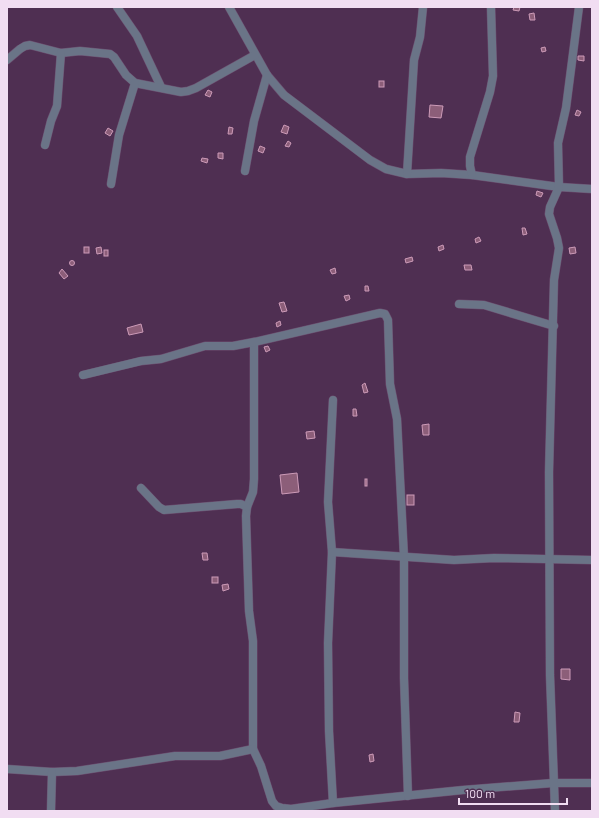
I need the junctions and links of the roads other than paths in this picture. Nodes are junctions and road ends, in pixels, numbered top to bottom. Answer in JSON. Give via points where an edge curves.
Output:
{"nodes":[{"id":1,"x":117,"y":7,"type":"edge"},
{"id":2,"x":229,"y":7,"type":"edge"},
{"id":3,"x":423,"y":7,"type":"edge"},
{"id":4,"x":491,"y":7,"type":"edge"},
{"id":5,"x":578,"y":7,"type":"edge"},
{"id":6,"x":61,"y":53,"type":"junction"},
{"id":7,"x":255,"y":55,"type":"junction"},
{"id":8,"x":7,"y":60,"type":"edge"},
{"id":9,"x":267,"y":75,"type":"junction"},
{"id":10,"x":135,"y":83,"type":"junction"},
{"id":11,"x":161,"y":87,"type":"junction"},
{"id":12,"x":45,"y":145,"type":"dead end"},
{"id":13,"x":245,"y":170,"type":"dead end"},
{"id":14,"x":407,"y":174,"type":"junction"},
{"id":15,"x":472,"y":175,"type":"junction"},
{"id":16,"x":111,"y":184,"type":"dead end"},
{"id":17,"x":559,"y":187,"type":"junction"},
{"id":18,"x":592,"y":189,"type":"edge"},
{"id":19,"x":459,"y":304,"type":"dead end"},
{"id":20,"x":554,"y":326,"type":"junction"},
{"id":21,"x":254,"y":342,"type":"junction"},
{"id":22,"x":83,"y":375,"type":"dead end"},
{"id":23,"x":333,"y":400,"type":"dead end"},
{"id":24,"x":141,"y":488,"type":"dead end"},
{"id":25,"x":247,"y":507,"type":"junction"},
{"id":26,"x":332,"y":552,"type":"junction"},
{"id":27,"x":404,"y":557,"type":"junction"},
{"id":28,"x":550,"y":560,"type":"junction"},
{"id":29,"x":592,"y":560,"type":"edge"},
{"id":30,"x":253,"y":749,"type":"junction"},
{"id":31,"x":7,"y":769,"type":"edge"},
{"id":32,"x":52,"y":772,"type":"junction"},
{"id":33,"x":553,"y":783,"type":"junction"},
{"id":34,"x":592,"y":783,"type":"edge"},
{"id":35,"x":408,"y":796,"type":"junction"},
{"id":36,"x":333,"y":803,"type":"junction"},
{"id":37,"x":51,"y":811,"type":"edge"},
{"id":38,"x":555,"y":811,"type":"edge"}],
"edges":[{"from":1,"to":11,"type":"street","via":[[137,36]]},
{"from":2,"to":7,"type":"street"},
{"from":3,"to":14,"type":"street","via":[[420,37],[414,60]]},
{"from":4,"to":15,"type":"street","via":[[493,76],[470,157]]},
{"from":5,"to":17,"type":"street","via":[[566,108],[558,143]]},
{"from":6,"to":8,"type":"street","via":[[30,45]]},
{"from":6,"to":10,"type":"street","via":[[80,51],[110,54]]},
{"from":6,"to":12,"type":"street","via":[[57,106]]},
{"from":7,"to":9,"type":"street"},
{"from":7,"to":11,"type":"street","via":[[188,91],[181,92]]},
{"from":9,"to":13,"type":"street","via":[[254,121]]},
{"from":9,"to":14,"type":"street","via":[[284,94],[370,160],[386,170]]},
{"from":10,"to":11,"type":"street"},
{"from":10,"to":16,"type":"street","via":[[119,135]]},
{"from":14,"to":15,"type":"street"},
{"from":15,"to":17,"type":"street"},
{"from":17,"to":18,"type":"street"},
{"from":17,"to":20,"type":"street","via":[[549,214],[559,248],[554,280]]},
{"from":19,"to":20,"type":"street","via":[[484,305]]},
{"from":20,"to":28,"type":"street","via":[[549,472]]},
{"from":21,"to":22,"type":"street","via":[[233,346],[205,346],[161,359],[141,361]]},
{"from":21,"to":25,"type":"street","via":[[254,479],[253,492]]},
{"from":21,"to":27,"type":"street","via":[[380,313],[385,314],[388,320],[390,384],[397,419]]},
{"from":23,"to":26,"type":"street","via":[[328,502]]},
{"from":24,"to":25,"type":"street","via":[[164,510],[237,504]]},
{"from":25,"to":30,"type":"street","via":[[249,612],[253,641]]},
{"from":26,"to":27,"type":"street"},
{"from":26,"to":36,"type":"street","via":[[328,643]]},
{"from":27,"to":28,"type":"street"},
{"from":27,"to":35,"type":"street","via":[[404,678]]},
{"from":28,"to":29,"type":"street"},
{"from":28,"to":33,"type":"street"},
{"from":30,"to":32,"type":"street","via":[[220,756],[175,756],[77,771]]},
{"from":30,"to":36,"type":"street","via":[[276,806],[291,809]]},
{"from":31,"to":32,"type":"street"},
{"from":32,"to":37,"type":"street"},
{"from":33,"to":34,"type":"street"},
{"from":33,"to":35,"type":"street"},
{"from":33,"to":38,"type":"street"},
{"from":35,"to":36,"type":"street"}]}
